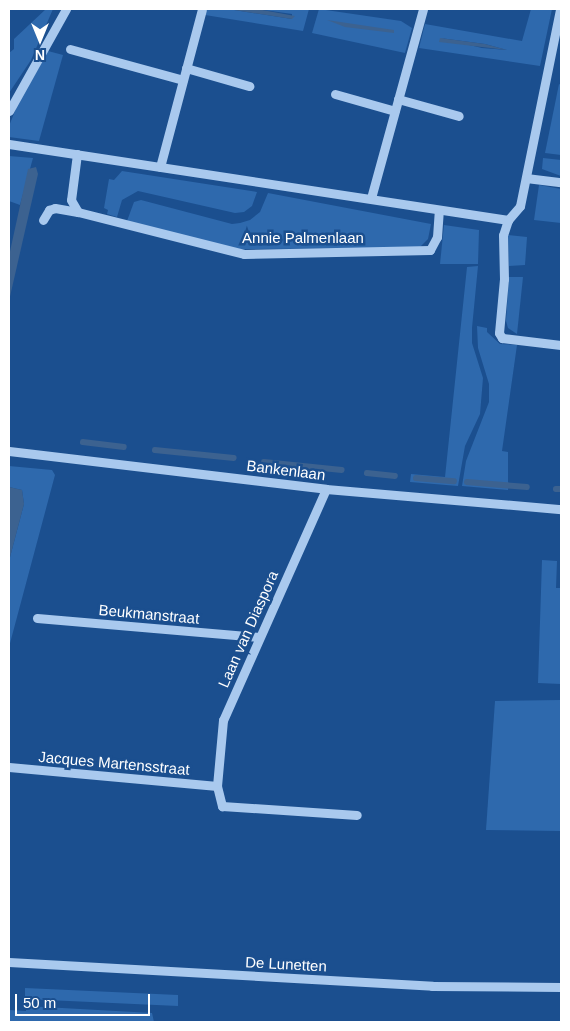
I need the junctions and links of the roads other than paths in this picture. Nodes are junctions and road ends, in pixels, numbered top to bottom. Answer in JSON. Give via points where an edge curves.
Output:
{"nodes":[{"id":1,"x":66,"y":9,"type":"edge"},
{"id":2,"x":202,"y":9,"type":"edge"},
{"id":3,"x":423,"y":9,"type":"edge"},
{"id":4,"x":560,"y":9,"type":"edge"},
{"id":5,"x":558,"y":34,"type":"edge"},
{"id":6,"x":70,"y":49,"type":"dead end"},
{"id":7,"x":186,"y":68,"type":"junction"},
{"id":8,"x":183,"y":80,"type":"junction"},
{"id":9,"x":249,"y":86,"type":"dead end"},
{"id":10,"x":335,"y":94,"type":"dead end"},
{"id":11,"x":398,"y":99,"type":"junction"},
{"id":12,"x":9,"y":111,"type":"edge"},
{"id":13,"x":395,"y":111,"type":"junction"},
{"id":14,"x":459,"y":116,"type":"dead end"},
{"id":15,"x":9,"y":144,"type":"edge"},
{"id":16,"x":77,"y":154,"type":"junction"},
{"id":17,"x":160,"y":167,"type":"junction"},
{"id":18,"x":526,"y":178,"type":"junction"},
{"id":19,"x":561,"y":182,"type":"edge"},
{"id":20,"x":371,"y":198,"type":"junction"},
{"id":21,"x":439,"y":210,"type":"junction"},
{"id":22,"x":78,"y":212,"type":"junction"},
{"id":23,"x":43,"y":220,"type":"dead end"},
{"id":24,"x":508,"y":220,"type":"junction"},
{"id":25,"x":561,"y":345,"type":"edge"},
{"id":26,"x":9,"y":451,"type":"edge"},
{"id":27,"x":326,"y":489,"type":"junction"},
{"id":28,"x":561,"y":509,"type":"edge"},
{"id":29,"x":37,"y":618,"type":"dead end"},
{"id":30,"x":259,"y":637,"type":"junction"},
{"id":31,"x":9,"y":767,"type":"edge"},
{"id":32,"x":217,"y":786,"type":"junction"},
{"id":33,"x":357,"y":815,"type":"dead end"},
{"id":34,"x":9,"y":962,"type":"edge"},
{"id":35,"x":561,"y":987,"type":"edge"}],
"edges":[{"from":1,"to":12,"type":"street"},
{"from":2,"to":7,"type":"street"},
{"from":3,"to":11,"type":"street"},
{"from":4,"to":5,"type":"street"},
{"from":5,"to":18,"type":"street"},
{"from":6,"to":8,"type":"street"},
{"from":7,"to":8,"type":"street"},
{"from":7,"to":9,"type":"street"},
{"from":8,"to":17,"type":"street"},
{"from":10,"to":13,"type":"street"},
{"from":11,"to":13,"type":"street"},
{"from":11,"to":14,"type":"street"},
{"from":13,"to":20,"type":"street"},
{"from":15,"to":16,"type":"street"},
{"from":16,"to":17,"type":"street"},
{"from":16,"to":22,"type":"street","via":[[71,200]]},
{"from":17,"to":20,"type":"street"},
{"from":18,"to":19,"type":"street"},
{"from":18,"to":24,"type":"street","via":[[520,206]]},
{"from":20,"to":21,"type":"street"},
{"from":21,"to":22,"type":"street","name":"Annie Palmenlaan","via":[[437,236],[430,250],[244,254]]},
{"from":21,"to":24,"type":"street"},
{"from":22,"to":23,"type":"street","name":"Annie Palmenlaan","via":[[55,208],[49,210]]},
{"from":24,"to":25,"type":"street","via":[[503,235],[504,279],[499,333],[502,338]]},
{"from":26,"to":27,"type":"street","name":"Bankenlaan"},
{"from":27,"to":28,"type":"street","name":"Bankenlaan"},
{"from":27,"to":30,"type":"street","name":"Laan van Diaspora"},
{"from":29,"to":30,"type":"street","name":"Beukmanstraat"},
{"from":30,"to":32,"type":"street","name":"Laan van Diaspora","via":[[223,720]]},
{"from":31,"to":32,"type":"street","name":"Jacques Martensstraat"},
{"from":32,"to":33,"type":"street","via":[[222,806]]},
{"from":34,"to":35,"type":"street","name":"De Lunetten","via":[[432,986]]}]}
